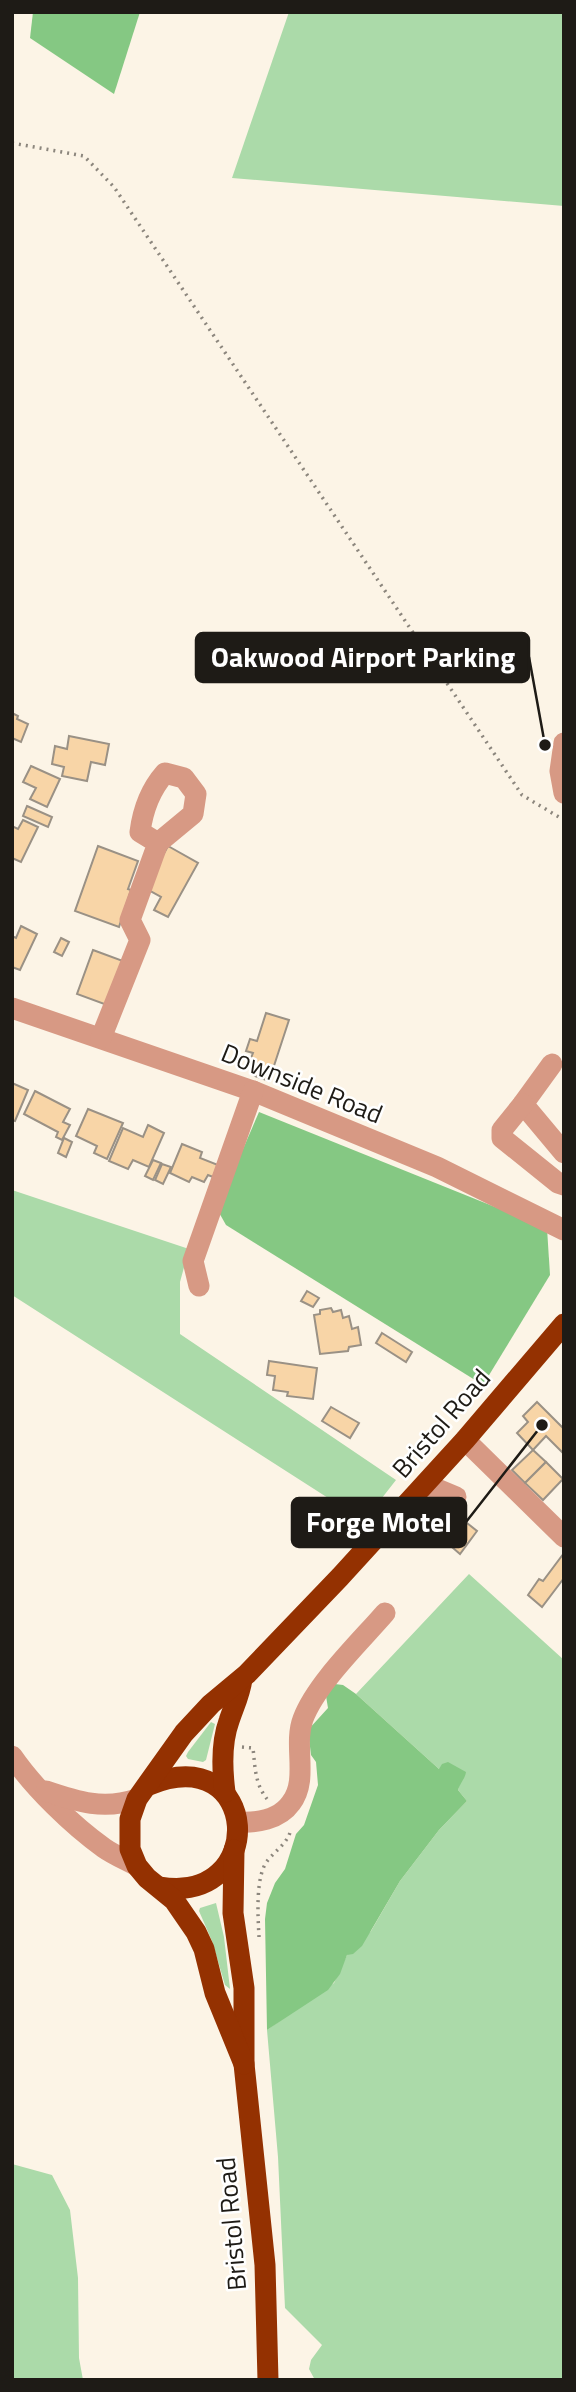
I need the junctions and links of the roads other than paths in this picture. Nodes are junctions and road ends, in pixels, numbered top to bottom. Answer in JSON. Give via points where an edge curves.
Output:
{"nodes":[{"id":1,"x":564,"y":743,"type":"edge"},
{"id":2,"x":564,"y":793,"type":"edge"},
{"id":3,"x":158,"y":843,"type":"dead end"},
{"id":4,"x":12,"y":1008,"type":"edge"},
{"id":5,"x":101,"y":1038,"type":"junction"},
{"id":6,"x":552,"y":1064,"type":"dead end"},
{"id":7,"x":253,"y":1091,"type":"junction"},
{"id":8,"x":523,"y":1104,"type":"junction"},
{"id":9,"x":564,"y":1153,"type":"edge"},
{"id":10,"x":564,"y":1185,"type":"edge"},
{"id":11,"x":564,"y":1230,"type":"edge"},
{"id":12,"x":199,"y":1286,"type":"dead end"},
{"id":13,"x":564,"y":1324,"type":"edge"},
{"id":14,"x":465,"y":1440,"type":"junction"},
{"id":15,"x":425,"y":1484,"type":"junction"},
{"id":16,"x":456,"y":1497,"type":"dead end"},
{"id":17,"x":564,"y":1537,"type":"edge"},
{"id":18,"x":385,"y":1613,"type":"dead end"},
{"id":19,"x":242,"y":1679,"type":"junction"},
{"id":20,"x":12,"y":1756,"type":"edge"},
{"id":21,"x":40,"y":1789,"type":"junction"},
{"id":22,"x":143,"y":1792,"type":"junction"},
{"id":23,"x":225,"y":1792,"type":"junction"},
{"id":24,"x":238,"y":1822,"type":"junction"},
{"id":25,"x":234,"y":1850,"type":"junction"},
{"id":26,"x":137,"y":1866,"type":"junction"},
{"id":27,"x":160,"y":1887,"type":"junction"},
{"id":28,"x":244,"y":2064,"type":"junction"},
{"id":29,"x":268,"y":2380,"type":"edge"}],
"edges":[{"from":1,"to":2,"type":"street","via":[[560,771]]},
{"from":3,"to":5,"type":"street","via":[[130,920],[140,940]]},
{"from":4,"to":5,"type":"street","name":"Downside Road"},
{"from":5,"to":7,"type":"street","name":"Downside Road"},
{"from":6,"to":8,"type":"street"},
{"from":7,"to":11,"type":"street","name":"Downside Road","via":[[437,1167]]},
{"from":7,"to":12,"type":"street","via":[[194,1261]]},
{"from":8,"to":9,"type":"street"},
{"from":8,"to":10,"type":"street","via":[[502,1130],[502,1138]]},
{"from":13,"to":14,"type":"highway","name":"Bristol Road"},
{"from":14,"to":15,"type":"highway","name":"Bristol Road"},
{"from":14,"to":17,"type":"street"},
{"from":15,"to":16,"type":"street"},
{"from":15,"to":19,"type":"highway","name":"Bristol Road"},
{"from":18,"to":24,"type":"street","via":[[309,1706],[299,1734],[300,1780],[292,1802],[273,1805],[255,1823]]},
{"from":19,"to":22,"type":"highway","name":"Bristol Road","via":[[184,1733]]},
{"from":19,"to":23,"type":"highway","name":"Bristol Road","via":[[224,1746]]},
{"from":20,"to":21,"type":"street"},
{"from":21,"to":22,"type":"street","via":[[93,1805],[117,1805]]},
{"from":21,"to":26,"type":"street","via":[[104,1848]]},
{"from":22,"to":23,"type":"highway","via":[[165,1778],[182,1777],[210,1782]]},
{"from":22,"to":26,"type":"highway","via":[[130,1819],[130,1849]]},
{"from":23,"to":24,"type":"highway"},
{"from":24,"to":25,"type":"highway"},
{"from":25,"to":27,"type":"highway","via":[[225,1867],[206,1884],[177,1890]]},
{"from":25,"to":28,"type":"highway","name":"Bristol Road","via":[[233,1913],[244,1988]]},
{"from":26,"to":27,"type":"highway"},
{"from":27,"to":28,"type":"highway","name":"Bristol Road","via":[[196,1932]]},
{"from":28,"to":29,"type":"highway","name":"Bristol Road","via":[[265,2266]]}]}
